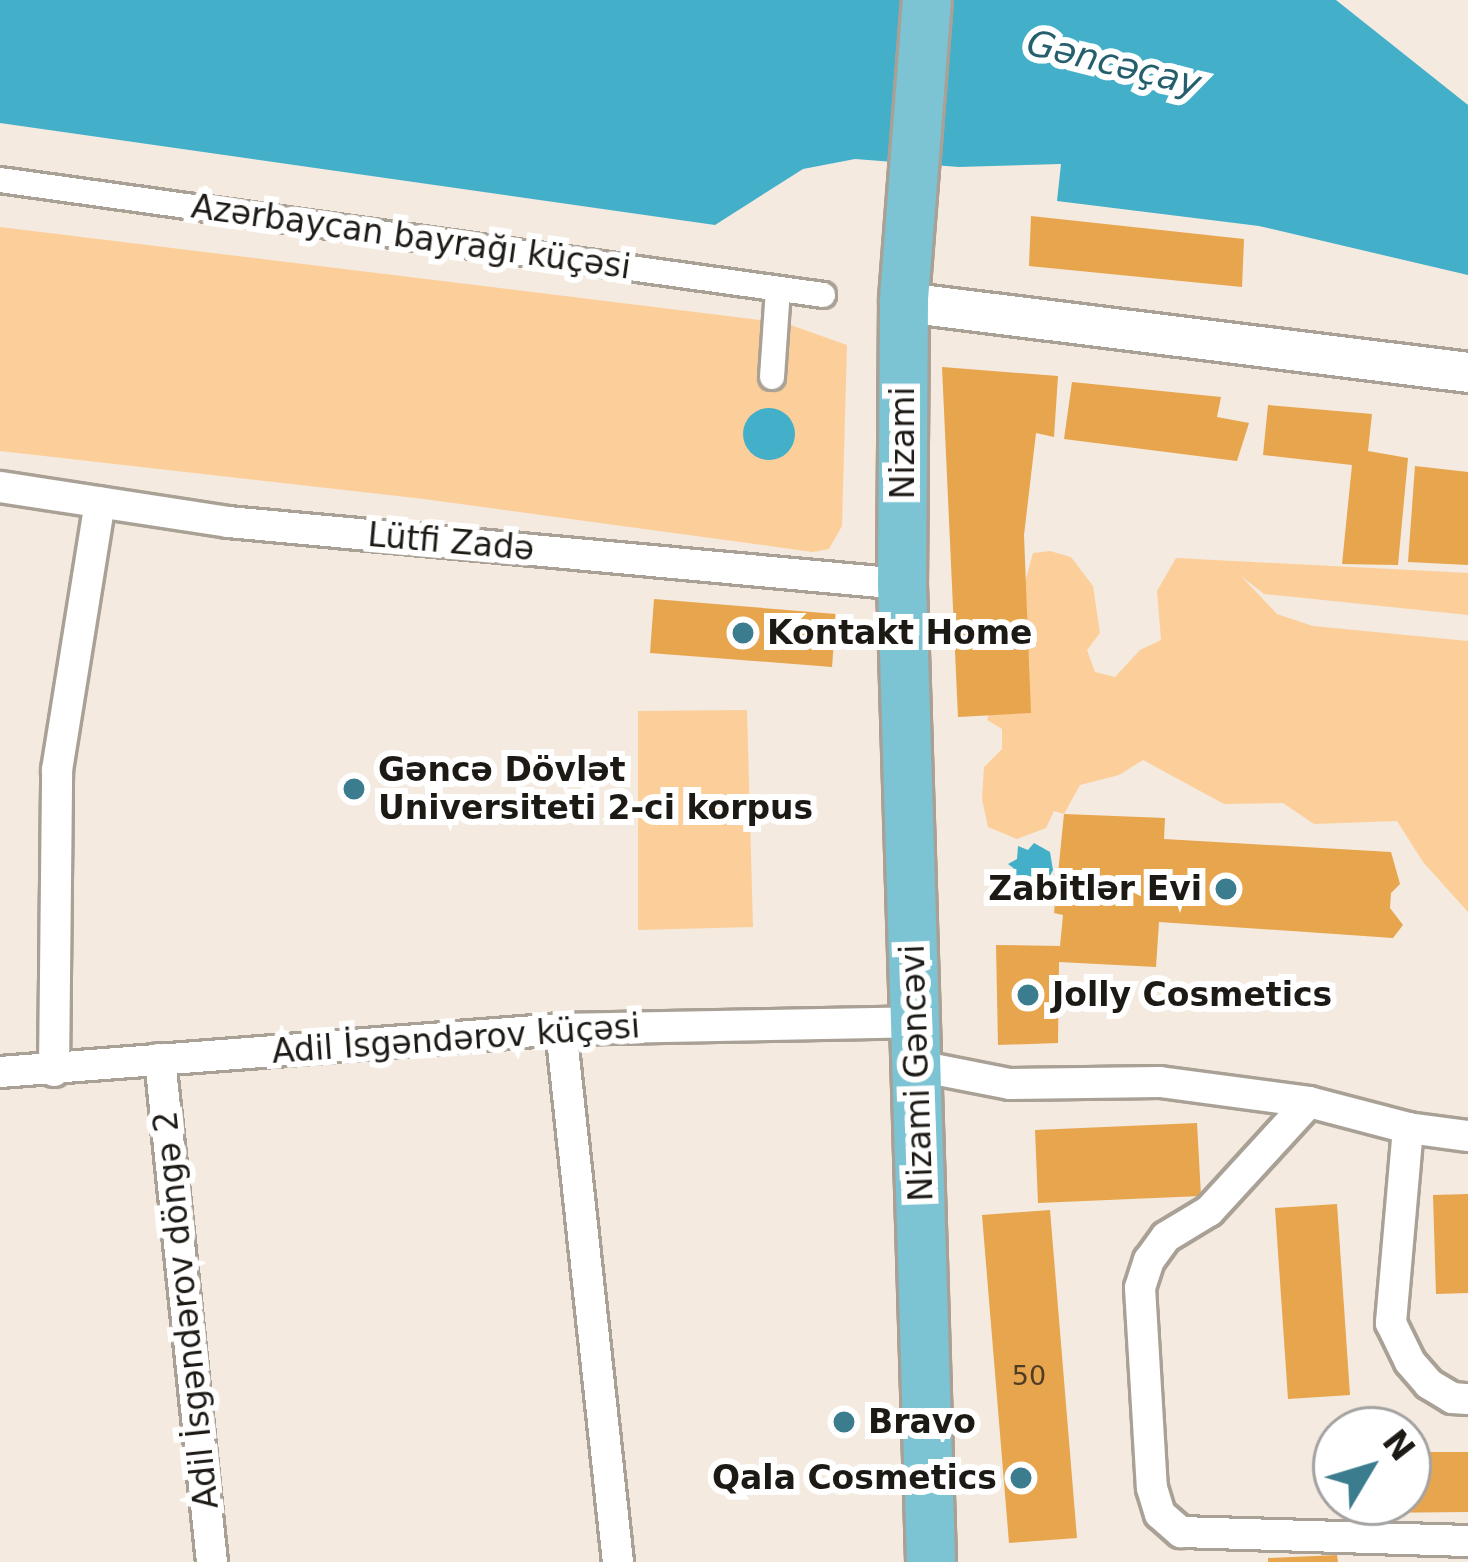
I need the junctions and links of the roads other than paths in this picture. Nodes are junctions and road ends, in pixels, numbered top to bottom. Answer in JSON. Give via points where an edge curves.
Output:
{"nodes":[{"id":1,"x":927,"y":0,"type":"edge"},
{"id":2,"x":0,"y":180,"type":"edge"},
{"id":3,"x":778,"y":290,"type":"junction"},
{"id":4,"x":823,"y":295,"type":"dead end"},
{"id":5,"x":904,"y":302,"type":"junction"},
{"id":6,"x":1468,"y":372,"type":"edge"},
{"id":7,"x":772,"y":377,"type":"dead end"},
{"id":8,"x":0,"y":487,"type":"edge"},
{"id":9,"x":100,"y":502,"type":"junction"},
{"id":10,"x":902,"y":584,"type":"junction"},
{"id":11,"x":562,"y":1029,"type":"junction"},
{"id":12,"x":916,"y":1044,"type":"junction"},
{"id":13,"x":160,"y":1059,"type":"junction"},
{"id":14,"x":54,"y":1071,"type":"junction"},
{"id":15,"x":0,"y":1072,"type":"edge"},
{"id":16,"x":1309,"y":1102,"type":"junction"},
{"id":17,"x":1408,"y":1128,"type":"junction"},
{"id":18,"x":1468,"y":1136,"type":"edge"},
{"id":19,"x":1468,"y":1399,"type":"edge"},
{"id":20,"x":1468,"y":1541,"type":"edge"},
{"id":21,"x":212,"y":1562,"type":"edge"},
{"id":22,"x":618,"y":1562,"type":"edge"},
{"id":23,"x":931,"y":1562,"type":"edge"}],
"edges":[{"from":1,"to":5,"type":"main road","name":"Nizami"},
{"from":2,"to":3,"type":"street","name":"Azərbaycan bayrağı küçəsi"},
{"from":3,"to":4,"type":"street","name":"Azərbaycan bayrağı küçəsi"},
{"from":3,"to":7,"type":"street"},
{"from":5,"to":6,"type":"street"},
{"from":5,"to":10,"type":"main road","name":"Nizami"},
{"from":8,"to":9,"type":"street","name":"Lütfi Zadə"},
{"from":9,"to":10,"type":"street","name":"Lütfi Zadə","via":[[228,522]]},
{"from":9,"to":14,"type":"street","via":[[57,770]]},
{"from":10,"to":12,"type":"main road","name":"Nizami Gəncəvi"},
{"from":11,"to":12,"type":"street","name":"Adil İsgəndərov küçəsi"},
{"from":11,"to":13,"type":"street","name":"Adil İsgəndərov küçəsi"},
{"from":11,"to":22,"type":"street"},
{"from":12,"to":16,"type":"street","name":"Adil İsgəndərov küçəsi","via":[[1010,1084],[1160,1082]]},
{"from":12,"to":23,"type":"main road","name":"Nizami Gəncəvi"},
{"from":13,"to":14,"type":"street","name":"Adil İsgəndərov küçəsi"},
{"from":13,"to":21,"type":"street","name":"Adil İsgəndərov döngə 2"},
{"from":14,"to":15,"type":"street","name":"Adil İsgəndərov küçəsi"},
{"from":16,"to":17,"type":"street","name":"Adil İsgəndərov küçəsi"},
{"from":16,"to":20,"type":"street","via":[[1238,1182],[1149,1260],[1140,1288],[1160,1514],[1181,1532]]},
{"from":17,"to":18,"type":"street","name":"Adil İsgəndərov küçəsi"},
{"from":17,"to":19,"type":"street","via":[[1391,1323],[1430,1384]]}]}
